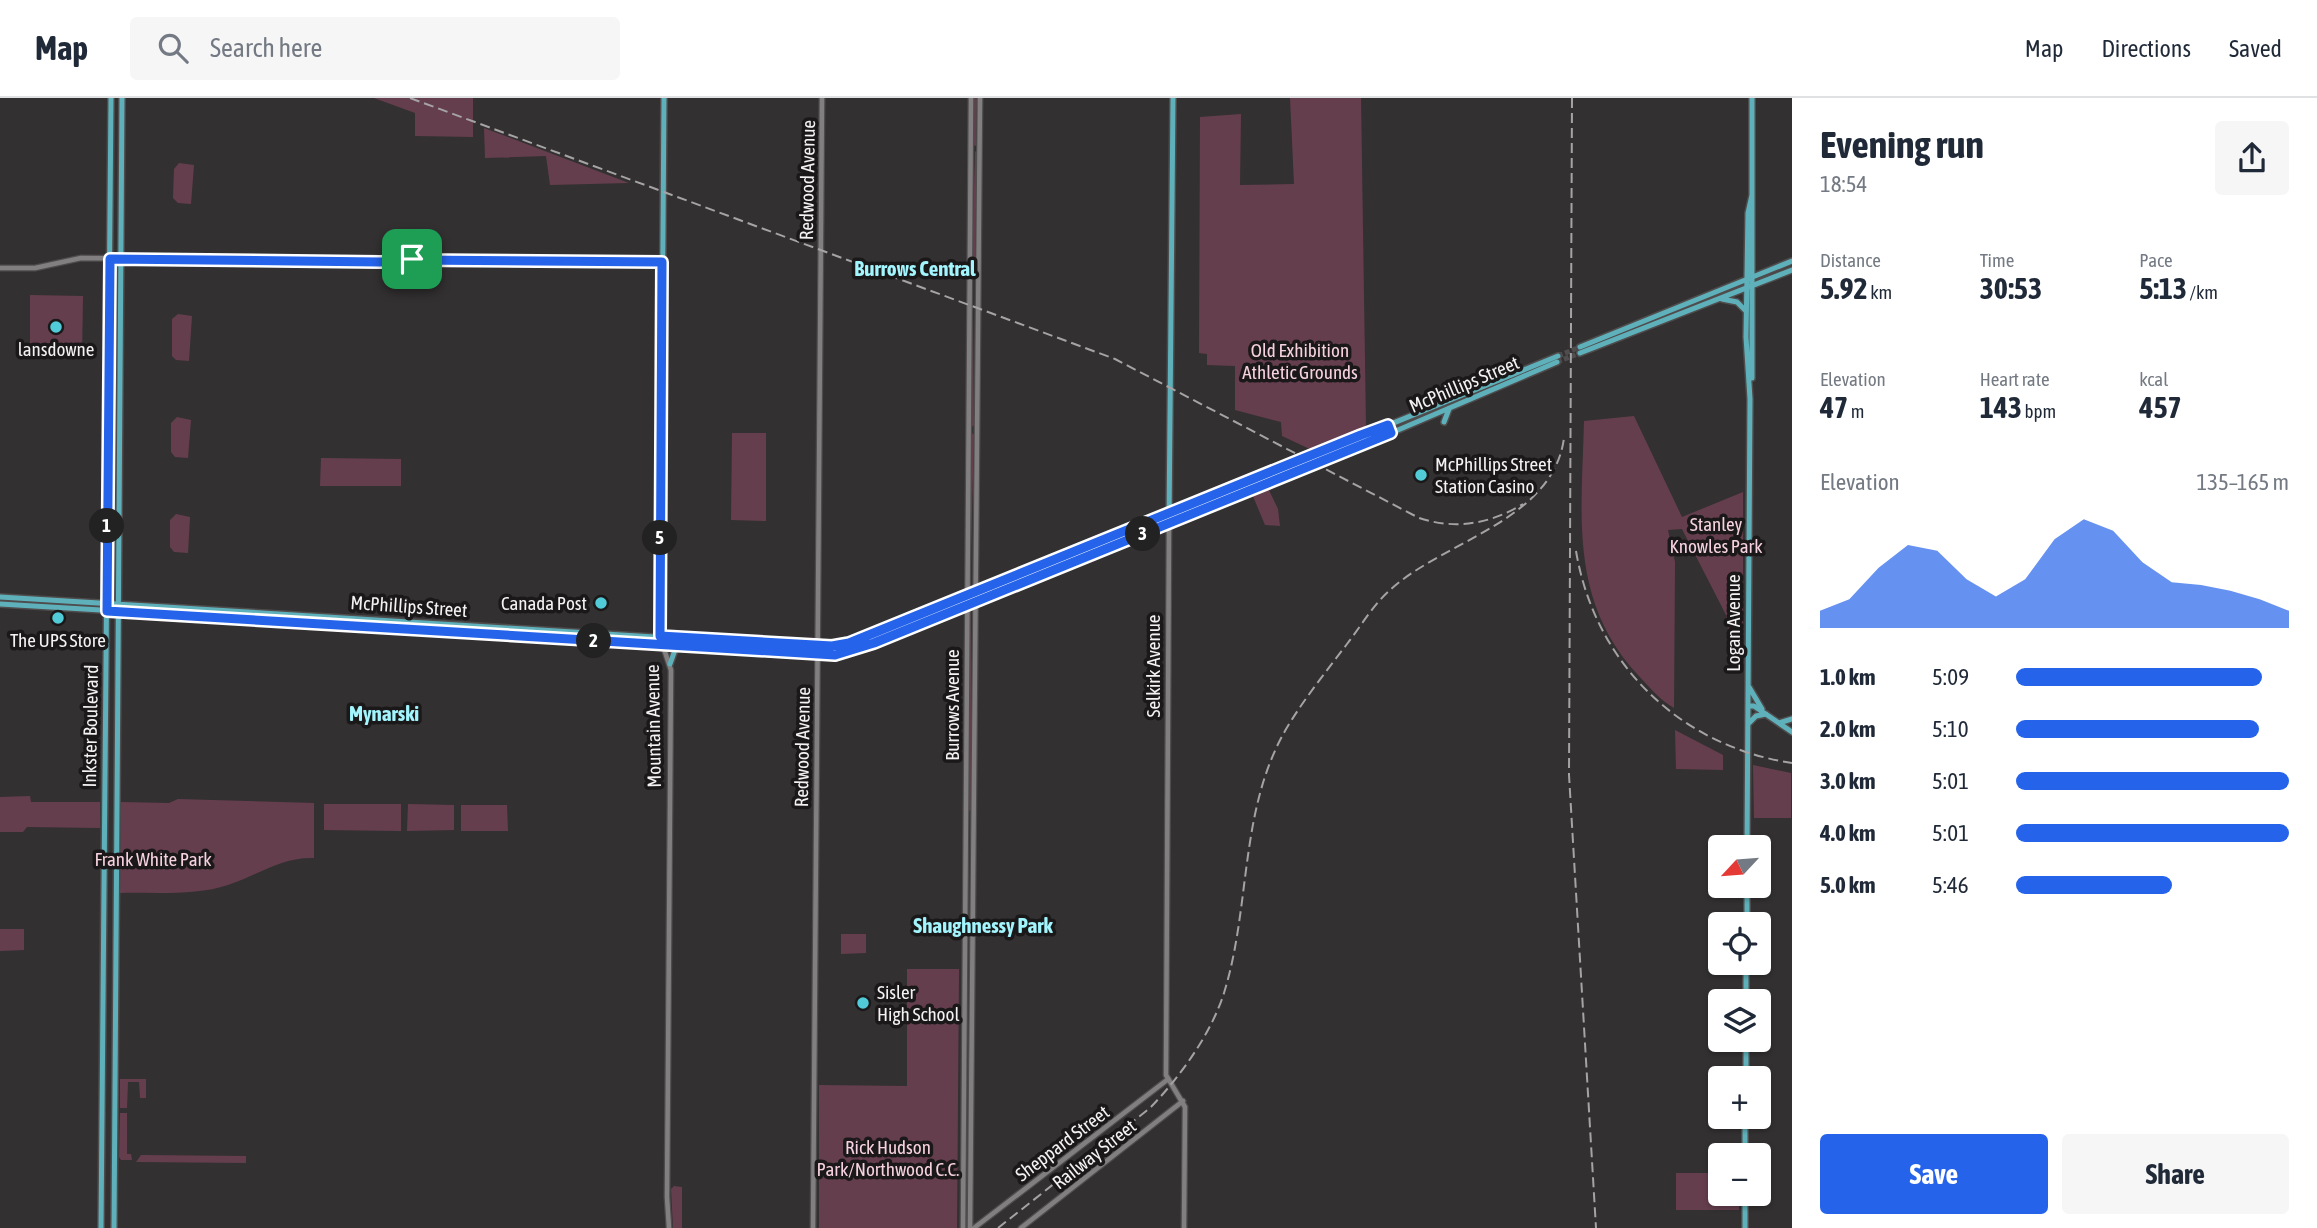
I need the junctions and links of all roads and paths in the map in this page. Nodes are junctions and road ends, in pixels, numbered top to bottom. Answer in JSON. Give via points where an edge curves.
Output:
{"nodes":[{"id":1,"x":111,"y":98,"type":"edge"},
{"id":2,"x":122,"y":98,"type":"edge"},
{"id":3,"x":664,"y":98,"type":"edge"},
{"id":4,"x":822,"y":98,"type":"edge"},
{"id":5,"x":971,"y":98,"type":"edge"},
{"id":6,"x":980,"y":98,"type":"edge"},
{"id":7,"x":1173,"y":98,"type":"edge"},
{"id":8,"x":1752,"y":98,"type":"edge"},
{"id":9,"x":110,"y":259,"type":"junction"},
{"id":10,"x":121,"y":259,"type":"junction"},
{"id":11,"x":1792,"y":261,"type":"edge"},
{"id":12,"x":662,"y":262,"type":"junction"},
{"id":13,"x":0,"y":268,"type":"edge"},
{"id":14,"x":1792,"y":270,"type":"edge"},
{"id":15,"x":1750,"y":279,"type":"junction"},
{"id":16,"x":1750,"y":287,"type":"junction"},
{"id":17,"x":1719,"y":298,"type":"junction"},
{"id":18,"x":1747,"y":313,"type":"junction"},
{"id":19,"x":1750,"y":399,"type":"junction"},
{"id":20,"x":1451,"y":408,"type":"junction"},
{"id":21,"x":1444,"y":422,"type":"dead end"},
{"id":22,"x":1388,"y":425,"type":"junction"},
{"id":23,"x":1391,"y":433,"type":"junction"},
{"id":24,"x":1338,"y":446,"type":"junction"},
{"id":25,"x":1339,"y":453,"type":"junction"},
{"id":26,"x":1171,"y":493,"type":"junction"},
{"id":27,"x":1219,"y":494,"type":"junction"},
{"id":28,"x":1222,"y":502,"type":"junction"},
{"id":29,"x":1191,"y":505,"type":"junction"},
{"id":30,"x":1171,"y":513,"type":"junction"},
{"id":31,"x":1169,"y":523,"type":"junction"},
{"id":32,"x":975,"y":593,"type":"junction"},
{"id":33,"x":0,"y":597,"type":"edge"},
{"id":34,"x":966,"y":597,"type":"junction"},
{"id":35,"x":975,"y":602,"type":"junction"},
{"id":36,"x":0,"y":604,"type":"edge"},
{"id":37,"x":107,"y":604,"type":"junction"},
{"id":38,"x":118,"y":605,"type":"junction"},
{"id":39,"x":966,"y":606,"type":"junction"},
{"id":40,"x":107,"y":611,"type":"junction"},
{"id":41,"x":117,"y":612,"type":"junction"},
{"id":42,"x":660,"y":636,"type":"junction"},
{"id":43,"x":663,"y":645,"type":"junction"},
{"id":44,"x":683,"y":646,"type":"junction"},
{"id":45,"x":817,"y":646,"type":"junction"},
{"id":46,"x":817,"y":654,"type":"junction"},
{"id":47,"x":670,"y":664,"type":"junction"},
{"id":48,"x":1748,"y":686,"type":"junction"},
{"id":49,"x":1748,"y":706,"type":"junction"},
{"id":50,"x":1766,"y":714,"type":"junction"},
{"id":51,"x":1792,"y":719,"type":"edge"},
{"id":52,"x":1748,"y":723,"type":"junction"},
{"id":53,"x":1779,"y":723,"type":"junction"},
{"id":54,"x":1792,"y":732,"type":"edge"},
{"id":55,"x":1747,"y":835,"type":"edge"},
{"id":56,"x":1167,"y":1080,"type":"junction"},
{"id":57,"x":1183,"y":1101,"type":"junction"},
{"id":58,"x":1745,"y":1206,"type":"edge"},
{"id":59,"x":101,"y":1228,"type":"edge"},
{"id":60,"x":114,"y":1228,"type":"edge"},
{"id":61,"x":669,"y":1228,"type":"edge"},
{"id":62,"x":813,"y":1228,"type":"edge"},
{"id":63,"x":963,"y":1228,"type":"edge"},
{"id":64,"x":972,"y":1228,"type":"edge"},
{"id":65,"x":1021,"y":1228,"type":"edge"},
{"id":66,"x":1184,"y":1228,"type":"edge"},
{"id":67,"x":1745,"y":1228,"type":"edge"}],
"edges":[{"from":1,"to":9,"type":"main road","name":"Inkster Boulevard"},
{"from":2,"to":10,"type":"main road","name":"Inkster Boulevard"},
{"from":3,"to":12,"type":"main road","name":"Mountain Avenue"},
{"from":4,"to":45,"type":"street","name":"Redwood Avenue"},
{"from":5,"to":34,"type":"street","name":"Burrows Avenue"},
{"from":6,"to":32,"type":"street","name":"Burrows Avenue"},
{"from":7,"to":26,"type":"main road","name":"Selkirk Avenue"},
{"from":8,"to":15,"type":"main road","name":"Logan Avenue"},
{"from":9,"to":10,"type":"street"},
{"from":9,"to":13,"type":"street"},
{"from":9,"to":37,"type":"main road","name":"Inkster Boulevard"},
{"from":10,"to":12,"type":"street","via":[[405,261],[409,257]]},
{"from":10,"to":38,"type":"main road","name":"Inkster Boulevard"},
{"from":11,"to":15,"type":"main road"},
{"from":12,"to":42,"type":"main road","name":"Mountain Avenue"},
{"from":14,"to":16,"type":"main road"},
{"from":15,"to":16,"type":"main road","name":"Logan Avenue"},
{"from":15,"to":17,"type":"main road","via":[[1580,350]]},
{"from":16,"to":17,"type":"main road"},
{"from":16,"to":18,"type":"main road","name":"Logan Avenue"},
{"from":16,"to":19,"type":"main road","name":"Logan Avenue"},
{"from":17,"to":18,"type":"main road","via":[[1737,302]]},
{"from":18,"to":19,"type":"main road","name":"Logan Avenue"},
{"from":19,"to":48,"type":"main road","name":"Logan Avenue"},
{"from":20,"to":21,"type":"main road"},
{"from":20,"to":22,"type":"main road","name":"McPhillips Street","via":[[1557,359]]},
{"from":20,"to":23,"type":"main road","name":"McPhillips Street"},
{"from":22,"to":23,"type":"main road"},
{"from":22,"to":24,"type":"main road","name":"McPhillips Street"},
{"from":23,"to":25,"type":"main road","name":"McPhillips Street"},
{"from":24,"to":25,"type":"main road"},
{"from":24,"to":27,"type":"main road","name":"McPhillips Street"},
{"from":25,"to":28,"type":"main road","name":"McPhillips Street"},
{"from":26,"to":29,"type":"main road","via":[[1177,504]]},
{"from":26,"to":30,"type":"main road","name":"Selkirk Avenue"},
{"from":27,"to":28,"type":"main road"},
{"from":27,"to":29,"type":"main road","name":"McPhillips Street"},
{"from":28,"to":31,"type":"main road","name":"McPhillips Street"},
{"from":29,"to":30,"type":"main road","name":"McPhillips Street"},
{"from":30,"to":31,"type":"main road","name":"Selkirk Avenue"},
{"from":30,"to":32,"type":"main road","name":"McPhillips Street"},
{"from":31,"to":35,"type":"main road","name":"McPhillips Street"},
{"from":31,"to":56,"type":"street","name":"Selkirk Avenue"},
{"from":32,"to":34,"type":"main road","name":"McPhillips Street"},
{"from":32,"to":35,"type":"street","name":"Burrows Avenue"},
{"from":33,"to":37,"type":"main road","name":"McPhillips Street"},
{"from":34,"to":39,"type":"street","name":"Burrows Avenue"},
{"from":34,"to":45,"type":"main road","name":"McPhillips Street","via":[[849,643]]},
{"from":35,"to":39,"type":"main road","name":"McPhillips Street"},
{"from":35,"to":64,"type":"street","name":"Burrows Avenue"},
{"from":36,"to":40,"type":"main road","name":"McPhillips Street"},
{"from":37,"to":38,"type":"main road","name":"McPhillips Street"},
{"from":37,"to":40,"type":"main road","name":"Inkster Boulevard"},
{"from":38,"to":41,"type":"main road","name":"Inkster Boulevard"},
{"from":38,"to":42,"type":"main road","name":"McPhillips Street"},
{"from":39,"to":46,"type":"main road","name":"McPhillips Street","via":[[850,652]]},
{"from":39,"to":63,"type":"street","name":"Burrows Avenue"},
{"from":40,"to":41,"type":"main road","name":"McPhillips Street"},
{"from":40,"to":59,"type":"main road","name":"Inkster Boulevard"},
{"from":41,"to":43,"type":"main road","name":"McPhillips Street"},
{"from":41,"to":60,"type":"main road","name":"Inkster Boulevard"},
{"from":42,"to":43,"type":"street","name":"Mountain Avenue"},
{"from":42,"to":45,"type":"main road","name":"McPhillips Street"},
{"from":43,"to":44,"type":"main road","name":"McPhillips Street"},
{"from":43,"to":47,"type":"street","name":"Mountain Avenue"},
{"from":44,"to":46,"type":"main road","name":"McPhillips Street"},
{"from":44,"to":47,"type":"main road","via":[[675,650]]},
{"from":45,"to":46,"type":"street","name":"Redwood Avenue"},
{"from":46,"to":62,"type":"street","name":"Redwood Avenue"},
{"from":47,"to":61,"type":"street","name":"Mountain Avenue"},
{"from":48,"to":49,"type":"main road","name":"Logan Avenue"},
{"from":48,"to":50,"type":"main road"},
{"from":49,"to":50,"type":"main road"},
{"from":49,"to":52,"type":"main road","name":"Logan Avenue"},
{"from":50,"to":52,"type":"main road"},
{"from":50,"to":53,"type":"main road"},
{"from":51,"to":53,"type":"main road"},
{"from":52,"to":55,"type":"main road","name":"Logan Avenue"},
{"from":53,"to":54,"type":"main road"},
{"from":56,"to":57,"type":"street"},
{"from":56,"to":64,"type":"street","name":"Sheppard Street"},
{"from":57,"to":65,"type":"street","name":"Railway Street"},
{"from":57,"to":66,"type":"street"},
{"from":58,"to":67,"type":"main road"}]}
